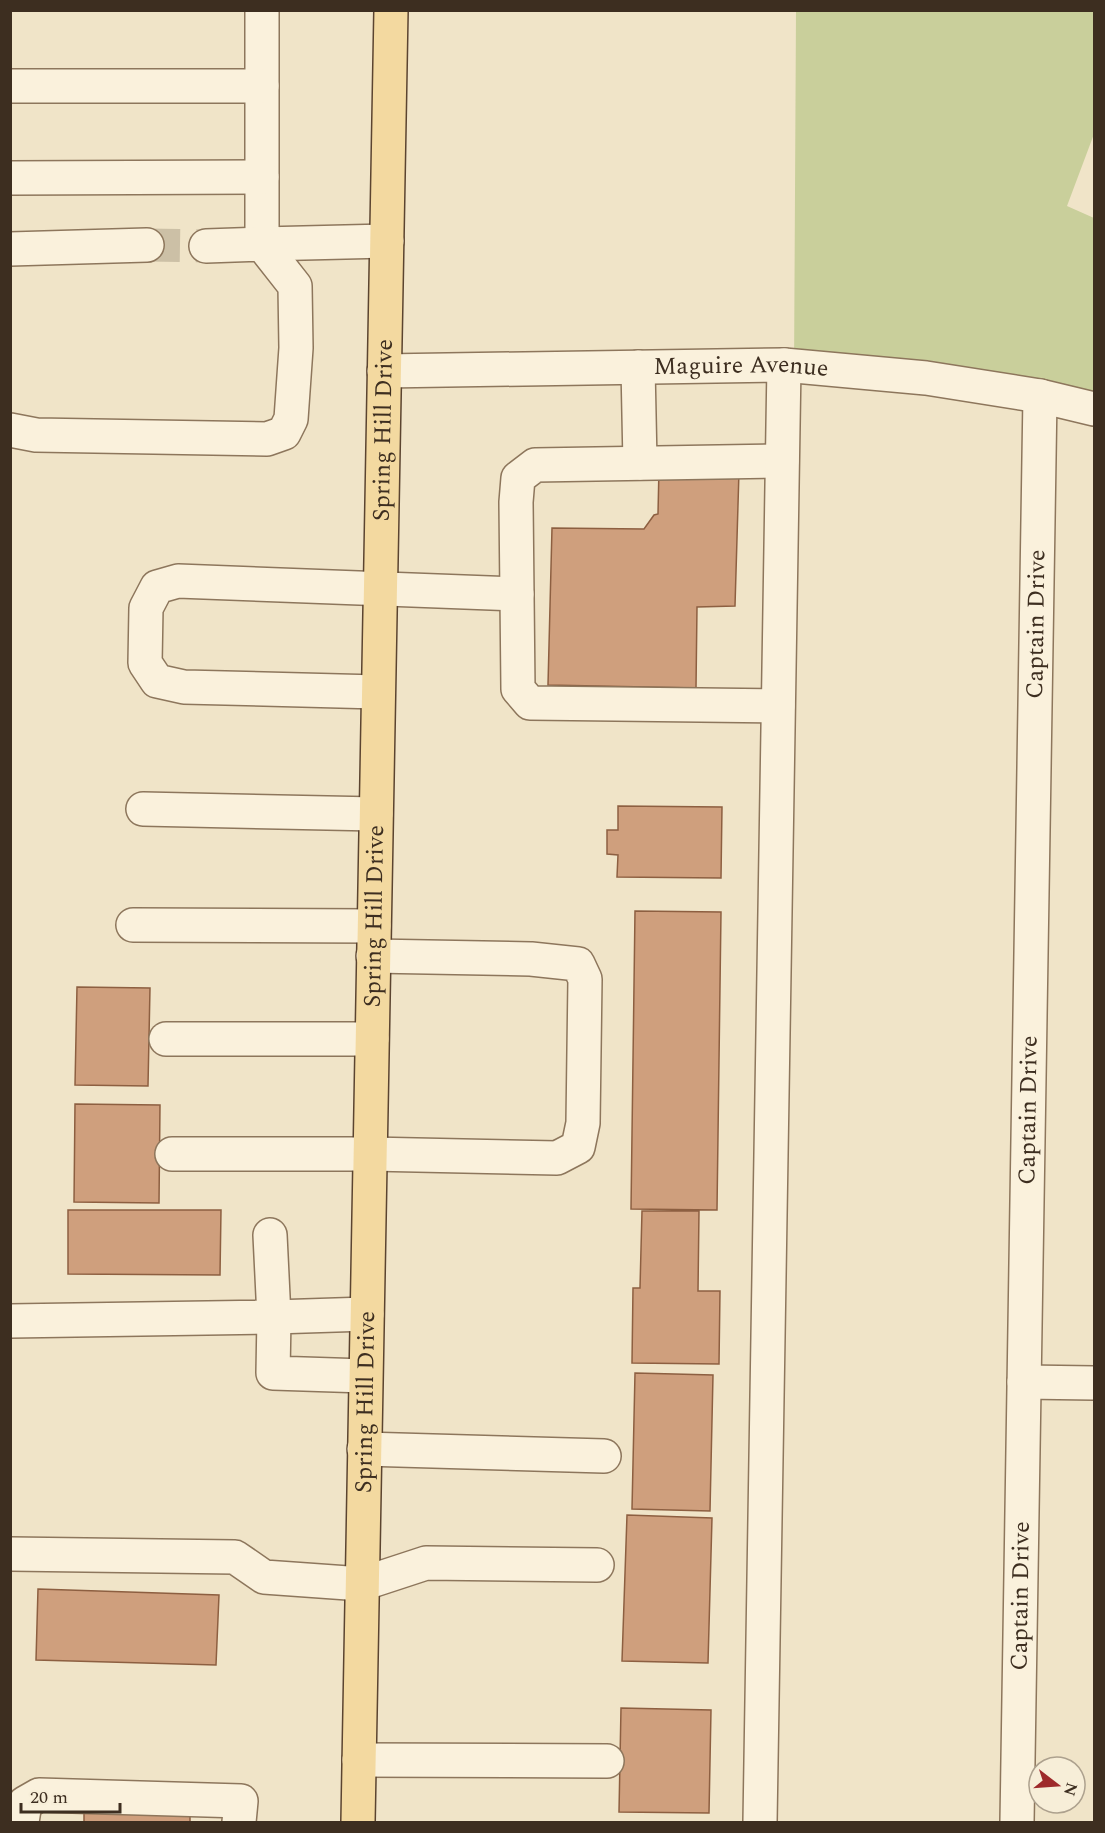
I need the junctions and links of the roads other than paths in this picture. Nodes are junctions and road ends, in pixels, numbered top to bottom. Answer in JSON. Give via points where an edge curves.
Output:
{"nodes":[{"id":1,"x":262,"y":10,"type":"edge"},
{"id":2,"x":391,"y":10,"type":"edge"},
{"id":3,"x":10,"y":86,"type":"edge"},
{"id":4,"x":262,"y":86,"type":"junction"},
{"id":5,"x":262,"y":177,"type":"junction"},
{"id":6,"x":10,"y":178,"type":"edge"},
{"id":7,"x":387,"y":241,"type":"junction"},
{"id":8,"x":262,"y":244,"type":"junction"},
{"id":9,"x":147,"y":245,"type":"tunnel mouth"},
{"id":10,"x":206,"y":246,"type":"tunnel mouth"},
{"id":11,"x":10,"y":249,"type":"edge"},
{"id":12,"x":784,"y":365,"type":"junction"},
{"id":13,"x":638,"y":367,"type":"junction"},
{"id":14,"x":384,"y":371,"type":"junction"},
{"id":15,"x":1040,"y":396,"type":"junction"},
{"id":16,"x":1095,"y":409,"type":"edge"},
{"id":17,"x":10,"y":430,"type":"edge"},
{"id":18,"x":782,"y":461,"type":"junction"},
{"id":19,"x":640,"y":463,"type":"junction"},
{"id":20,"x":380,"y":589,"type":"junction"},
{"id":21,"x":517,"y":594,"type":"junction"},
{"id":22,"x":378,"y":692,"type":"junction"},
{"id":23,"x":778,"y":706,"type":"junction"},
{"id":24,"x":142,"y":809,"type":"dead end"},
{"id":25,"x":376,"y":814,"type":"junction"},
{"id":26,"x":133,"y":925,"type":"dead end"},
{"id":27,"x":373,"y":941,"type":"junction"},
{"id":28,"x":166,"y":1039,"type":"dead end"},
{"id":29,"x":372,"y":1039,"type":"junction"},
{"id":30,"x":172,"y":1154,"type":"dead end"},
{"id":31,"x":370,"y":1154,"type":"junction"},
{"id":32,"x":270,"y":1235,"type":"dead end"},
{"id":33,"x":367,"y":1314,"type":"junction"},
{"id":34,"x":274,"y":1317,"type":"junction"},
{"id":35,"x":10,"y":1321,"type":"edge"},
{"id":36,"x":366,"y":1376,"type":"junction"},
{"id":37,"x":1024,"y":1382,"type":"junction"},
{"id":38,"x":1095,"y":1383,"type":"edge"},
{"id":39,"x":364,"y":1449,"type":"junction"},
{"id":40,"x":604,"y":1456,"type":"dead end"},
{"id":41,"x":10,"y":1554,"type":"edge"},
{"id":42,"x":597,"y":1565,"type":"dead end"},
{"id":43,"x":362,"y":1584,"type":"junction"},
{"id":44,"x":359,"y":1760,"type":"junction"},
{"id":45,"x":607,"y":1761,"type":"dead end"},
{"id":46,"x":240,"y":1812,"type":"edge"},
{"id":47,"x":22,"y":1822,"type":"edge"},
{"id":48,"x":358,"y":1822,"type":"edge"},
{"id":49,"x":760,"y":1822,"type":"edge"},
{"id":50,"x":1017,"y":1822,"type":"edge"}],
"edges":[{"from":1,"to":4,"type":"street"},
{"from":2,"to":7,"type":"main road","name":"Spring Hill Drive"},
{"from":3,"to":4,"type":"street"},
{"from":4,"to":5,"type":"street"},
{"from":5,"to":6,"type":"street"},
{"from":5,"to":8,"type":"street"},
{"from":7,"to":8,"type":"street"},
{"from":7,"to":14,"type":"main road","name":"Spring Hill Drive"},
{"from":8,"to":10,"type":"street"},
{"from":8,"to":17,"type":"street","via":[[295,286],[292,407],[284,433],[267,440],[47,435]]},
{"from":9,"to":11,"type":"street"},
{"from":12,"to":13,"type":"street","name":"Maguire Avenue"},
{"from":12,"to":15,"type":"street","name":"Maguire Avenue","via":[[926,378]]},
{"from":12,"to":18,"type":"street"},
{"from":13,"to":14,"type":"street","name":"Maguire Avenue"},
{"from":13,"to":19,"type":"street"},
{"from":14,"to":20,"type":"main road","name":"Spring Hill Drive"},
{"from":15,"to":16,"type":"street","name":"Maguire Avenue"},
{"from":15,"to":37,"type":"street","name":"Captain Drive"},
{"from":18,"to":19,"type":"street"},
{"from":18,"to":23,"type":"street"},
{"from":19,"to":21,"type":"street","via":[[535,465],[518,478]]},
{"from":20,"to":21,"type":"street"},
{"from":20,"to":22,"type":"main road","name":"Spring Hill Drive"},
{"from":20,"to":22,"type":"street","via":[[178,581],[157,587],[146,608],[145,663],[157,681],[184,687]]},
{"from":21,"to":23,"type":"street","via":[[518,689],[531,703]]},
{"from":22,"to":25,"type":"main road","name":"Spring Hill Drive"},
{"from":23,"to":49,"type":"street"},
{"from":24,"to":25,"type":"street"},
{"from":25,"to":27,"type":"main road","name":"Spring Hill Drive"},
{"from":26,"to":27,"type":"street"},
{"from":27,"to":29,"type":"main road","name":"Spring Hill Drive"},
{"from":27,"to":31,"type":"street","via":[[578,964],[585,990],[583,1123],[578,1147],[557,1158]]},
{"from":28,"to":29,"type":"street"},
{"from":29,"to":31,"type":"main road","name":"Spring Hill Drive"},
{"from":30,"to":31,"type":"street"},
{"from":31,"to":33,"type":"main road","name":"Spring Hill Drive"},
{"from":32,"to":34,"type":"street"},
{"from":33,"to":34,"type":"street"},
{"from":33,"to":36,"type":"main road","name":"Spring Hill Drive"},
{"from":34,"to":35,"type":"street"},
{"from":34,"to":36,"type":"street","via":[[273,1373]]},
{"from":36,"to":39,"type":"main road","name":"Spring Hill Drive"},
{"from":37,"to":38,"type":"street"},
{"from":37,"to":50,"type":"street","name":"Captain Drive"},
{"from":39,"to":40,"type":"street"},
{"from":39,"to":43,"type":"main road","name":"Spring Hill Drive"},
{"from":41,"to":43,"type":"street","via":[[235,1557],[264,1578]]},
{"from":42,"to":43,"type":"street","via":[[426,1563]]},
{"from":43,"to":44,"type":"main road","name":"Spring Hill Drive"},
{"from":44,"to":45,"type":"street"},
{"from":44,"to":48,"type":"main road","name":"Spring Hill Drive"},
{"from":46,"to":47,"type":"street","via":[[39,1795],[25,1803]]}]}
